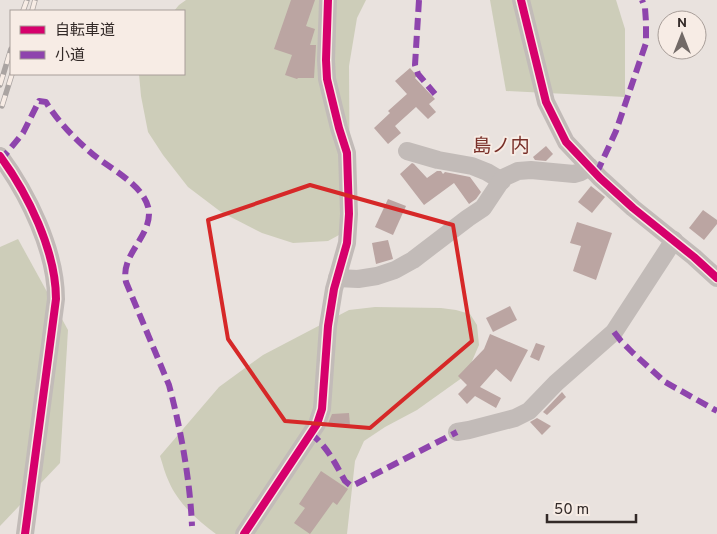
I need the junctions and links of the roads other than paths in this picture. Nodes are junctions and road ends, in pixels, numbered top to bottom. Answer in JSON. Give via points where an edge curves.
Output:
{"nodes":[{"id":1,"x":328,"y":0,"type":"edge"},
{"id":2,"x":521,"y":0,"type":"edge"},
{"id":3,"x":407,"y":152,"type":"dead end"},
{"id":4,"x":0,"y":156,"type":"edge"},
{"id":5,"x":590,"y":167,"type":"junction"},
{"id":6,"x":502,"y":181,"type":"junction"},
{"id":7,"x":674,"y":240,"type":"junction"},
{"id":8,"x":337,"y":278,"type":"junction"},
{"id":9,"x":717,"y":278,"type":"edge"},
{"id":10,"x":457,"y":432,"type":"dead end"},
{"id":11,"x":25,"y":534,"type":"edge"},
{"id":12,"x":244,"y":534,"type":"edge"}],
"edges":[{"from":1,"to":8,"type":"street","via":[[327,79],[347,154],[348,180],[347,243]]},
{"from":2,"to":5,"type":"street","via":[[546,102],[566,142]]},
{"from":3,"to":6,"type":"street","via":[[472,166]]},
{"from":4,"to":11,"type":"street","via":[[40,227],[56,285]]},
{"from":5,"to":6,"type":"street","via":[[574,174],[518,171]]},
{"from":5,"to":7,"type":"street","via":[[633,208]]},
{"from":6,"to":8,"type":"street","via":[[483,208],[413,260],[377,276]]},
{"from":7,"to":9,"type":"street"},
{"from":7,"to":10,"type":"street","via":[[614,332],[528,412]]},
{"from":8,"to":12,"type":"street","via":[[328,326],[322,409],[317,424]]}]}
